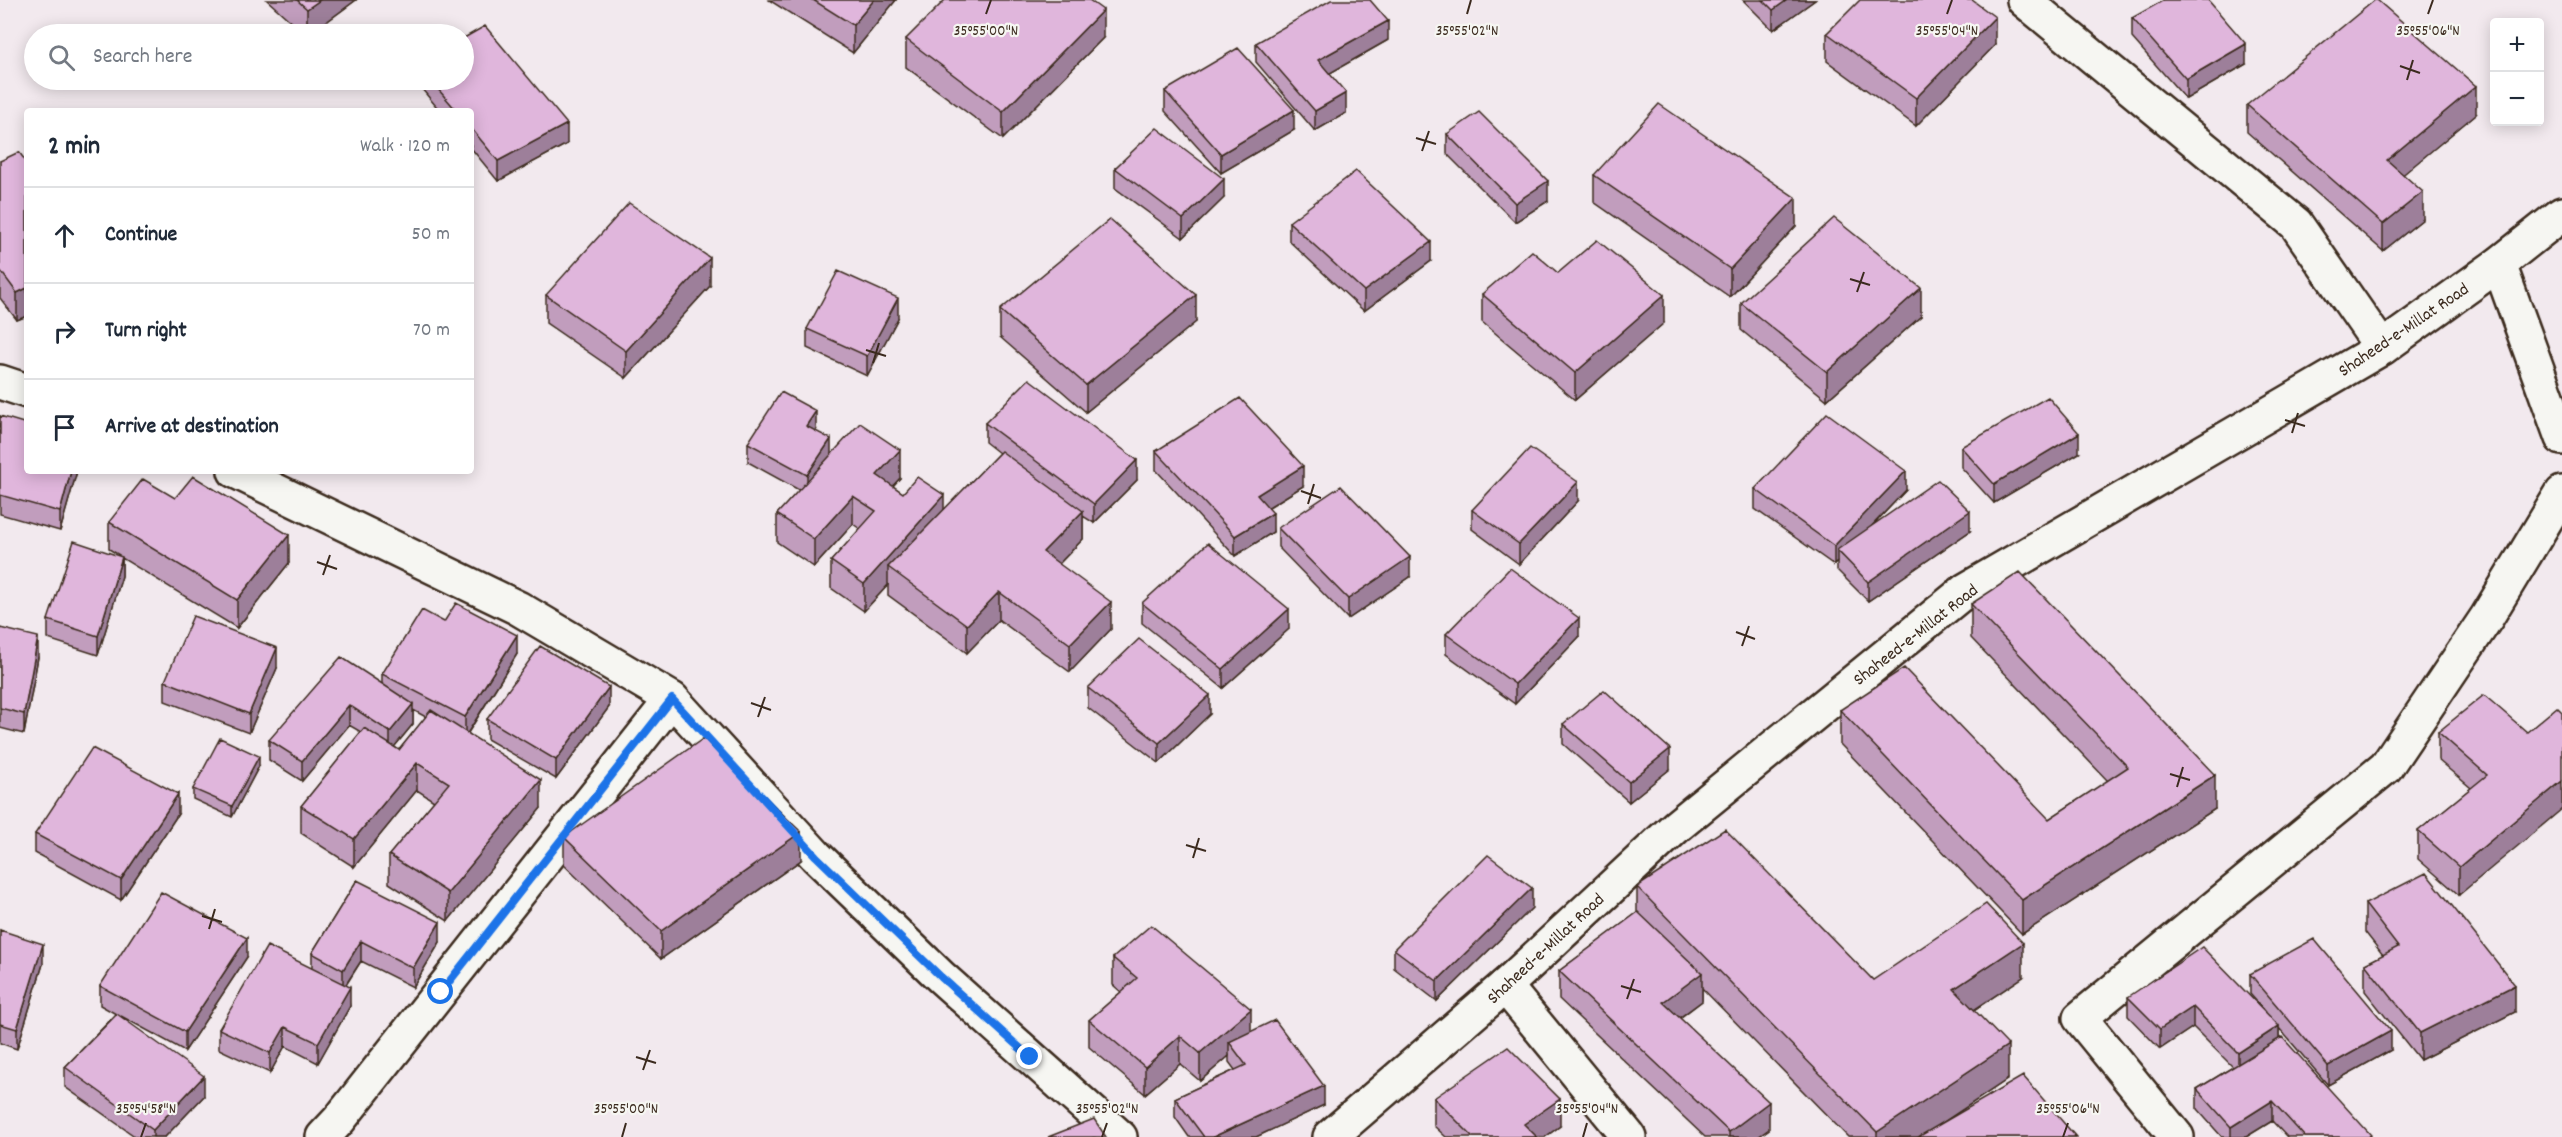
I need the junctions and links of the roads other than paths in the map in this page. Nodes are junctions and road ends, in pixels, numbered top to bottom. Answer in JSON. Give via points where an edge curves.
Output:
{"nodes":[{"id":1,"x":2024,"y":0,"type":"edge"},
{"id":2,"x":2562,"y":214,"type":"edge"},
{"id":3,"x":2499,"y":264,"type":"junction"},
{"id":4,"x":2382,"y":348,"type":"junction"},
{"id":5,"x":0,"y":382,"type":"edge"},
{"id":6,"x":24,"y":390,"type":"edge"},
{"id":7,"x":2562,"y":438,"type":"edge"},
{"id":8,"x":241,"y":474,"type":"edge"},
{"id":9,"x":2562,"y":493,"type":"edge"},
{"id":10,"x":672,"y":699,"type":"junction"},
{"id":11,"x":1505,"y":986,"type":"junction"},
{"id":12,"x":323,"y":1137,"type":"edge"},
{"id":13,"x":1120,"y":1137,"type":"edge"},
{"id":14,"x":1330,"y":1137,"type":"edge"},
{"id":15,"x":1629,"y":1137,"type":"edge"},
{"id":16,"x":2177,"y":1137,"type":"edge"}],
"edges":[{"from":1,"to":4,"type":"street","via":[[2296,224]]},
{"from":2,"to":3,"type":"street","name":"Shaheed-e-Millat Road"},
{"from":3,"to":4,"type":"street","name":"Shaheed-e-Millat Road"},
{"from":3,"to":7,"type":"street"},
{"from":4,"to":11,"type":"street","name":"Shaheed-e-Millat Road","via":[[1966,590],[1677,826]]},
{"from":5,"to":6,"type":"street"},
{"from":8,"to":10,"type":"street","via":[[518,608]]},
{"from":9,"to":16,"type":"street","via":[[2487,617],[2386,767],[2080,1018]]},
{"from":10,"to":12,"type":"street"},
{"from":10,"to":13,"type":"street","via":[[816,856],[941,977]]},
{"from":11,"to":14,"type":"street","name":"Shaheed-e-Millat Road"},
{"from":11,"to":15,"type":"street"}]}
